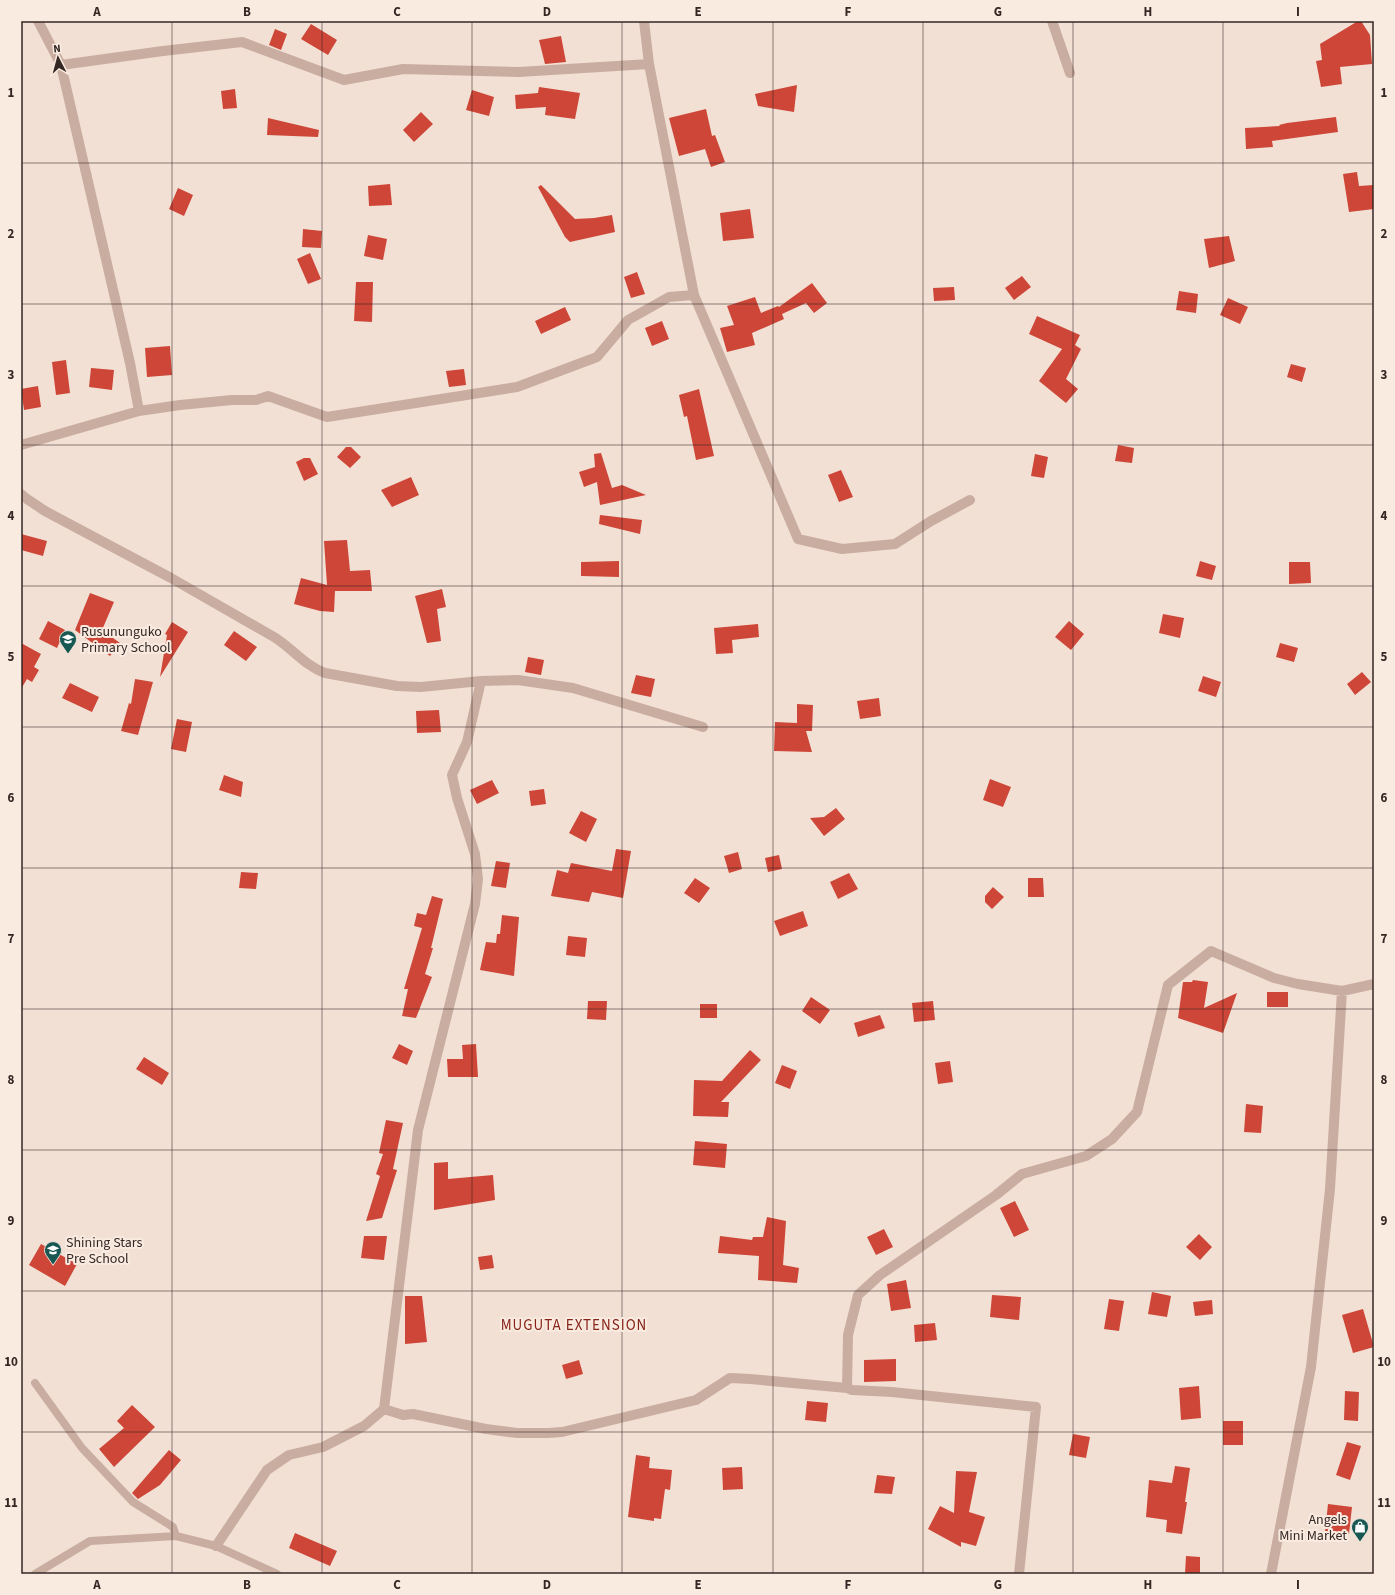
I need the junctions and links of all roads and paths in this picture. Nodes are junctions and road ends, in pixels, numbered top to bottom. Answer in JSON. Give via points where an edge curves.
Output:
{"nodes":[{"id":1,"x":38,"y":21,"type":"edge"},
{"id":2,"x":644,"y":21,"type":"edge"},
{"id":3,"x":1052,"y":21,"type":"edge"},
{"id":4,"x":649,"y":64,"type":"junction"},
{"id":5,"x":61,"y":65,"type":"junction"},
{"id":6,"x":1070,"y":73,"type":"dead end"},
{"id":7,"x":694,"y":295,"type":"junction"},
{"id":8,"x":139,"y":411,"type":"junction"},
{"id":9,"x":21,"y":445,"type":"edge"},
{"id":10,"x":21,"y":494,"type":"edge"},
{"id":11,"x":970,"y":500,"type":"dead end"},
{"id":12,"x":481,"y":681,"type":"junction"},
{"id":13,"x":702,"y":727,"type":"dead end"},
{"id":14,"x":1374,"y":984,"type":"edge"},
{"id":15,"x":1342,"y":991,"type":"junction"},
{"id":16,"x":35,"y":1383,"type":"dead end"},
{"id":17,"x":847,"y":1388,"type":"junction"},
{"id":18,"x":384,"y":1409,"type":"junction"},
{"id":19,"x":176,"y":1536,"type":"junction"},
{"id":20,"x":216,"y":1546,"type":"junction"},
{"id":21,"x":270,"y":1572,"type":"edge"},
{"id":22,"x":35,"y":1574,"type":"edge"},
{"id":23,"x":277,"y":1574,"type":"edge"},
{"id":24,"x":1019,"y":1574,"type":"edge"},
{"id":25,"x":1271,"y":1574,"type":"edge"}],
"edges":[{"from":1,"to":5,"type":"street"},
{"from":2,"to":4,"type":"street"},
{"from":3,"to":6,"type":"street"},
{"from":4,"to":5,"type":"street","via":[[519,72],[403,69],[344,80],[242,42]]},
{"from":4,"to":7,"type":"street"},
{"from":5,"to":8,"type":"street"},
{"from":7,"to":8,"type":"street","via":[[669,297],[628,320],[597,357],[517,387],[327,417],[268,396],[256,400]]},
{"from":7,"to":11,"type":"street","via":[[798,539],[842,549],[895,544]]},
{"from":8,"to":9,"type":"street"},
{"from":10,"to":12,"type":"street","via":[[45,511],[171,578],[274,637],[316,670],[397,686],[421,687]]},
{"from":12,"to":13,"type":"street","via":[[518,680],[573,688]]},
{"from":12,"to":18,"type":"street","via":[[467,742],[452,776],[475,854],[478,879],[475,904],[418,1130]]},
{"from":14,"to":15,"type":"street"},
{"from":15,"to":17,"type":"street","via":[[1274,978],[1210,951],[1168,985],[1137,1112],[1112,1139],[1086,1156],[1022,1174],[996,1195],[880,1274],[858,1295],[848,1335]]},
{"from":15,"to":25,"type":"street","via":[[1330,1190],[1311,1367]]},
{"from":16,"to":19,"type":"lane","via":[[82,1448],[133,1502],[173,1527]]},
{"from":17,"to":18,"type":"street","via":[[730,1378],[696,1400],[562,1432],[548,1433],[486,1429]]},
{"from":17,"to":24,"type":"street","via":[[1036,1406]]},
{"from":18,"to":20,"type":"street","via":[[364,1426],[323,1447],[289,1455],[267,1470]]},
{"from":19,"to":20,"type":"lane"},
{"from":19,"to":22,"type":"lane","via":[[90,1541]]},
{"from":20,"to":21,"type":"lane"},
{"from":21,"to":23,"type":"lane"}]}
